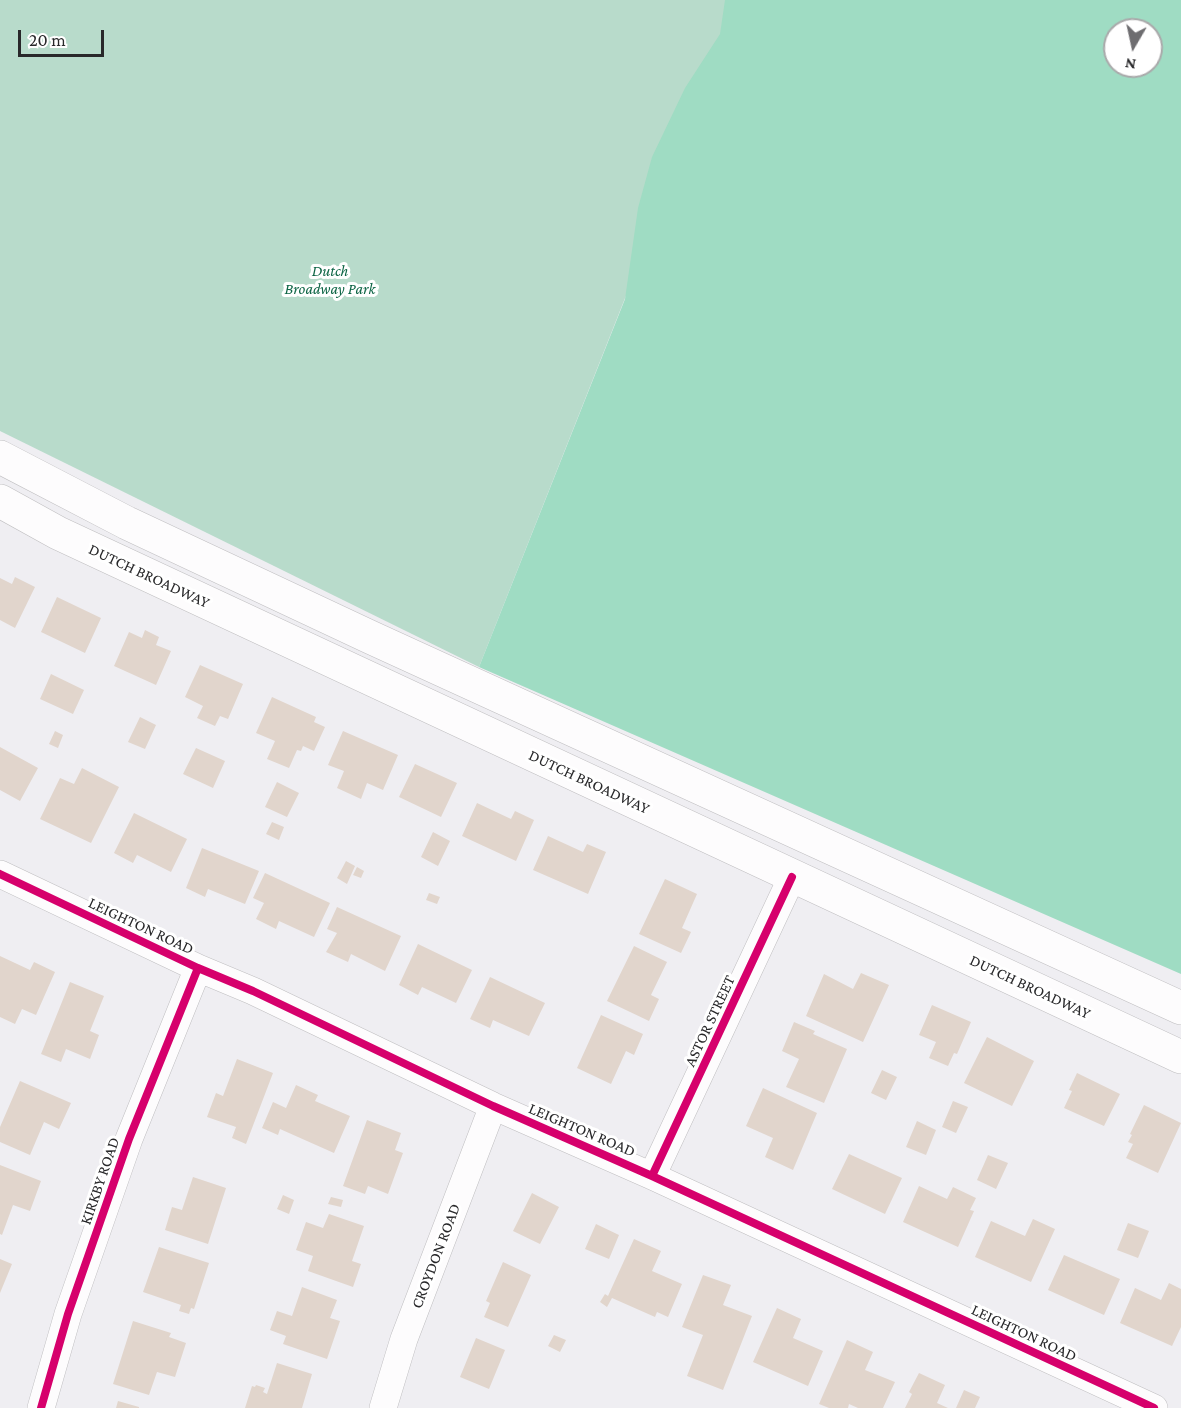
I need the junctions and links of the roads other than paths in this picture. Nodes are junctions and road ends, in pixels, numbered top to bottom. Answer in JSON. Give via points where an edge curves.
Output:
{"nodes":[{"id":1,"x":0,"y":457,"type":"edge"},
{"id":2,"x":0,"y":501,"type":"edge"},
{"id":3,"x":370,"y":637,"type":"junction"},
{"id":4,"x":358,"y":673,"type":"junction"},
{"id":5,"x":810,"y":838,"type":"junction"},
{"id":6,"x":0,"y":874,"type":"edge"},
{"id":7,"x":792,"y":877,"type":"junction"},
{"id":8,"x":198,"y":968,"type":"junction"},
{"id":9,"x":1181,"y":1008,"type":"edge"},
{"id":10,"x":1181,"y":1058,"type":"edge"},
{"id":11,"x":493,"y":1106,"type":"junction"},
{"id":12,"x":652,"y":1176,"type":"junction"},
{"id":13,"x":41,"y":1408,"type":"edge"},
{"id":14,"x":383,"y":1408,"type":"edge"},
{"id":15,"x":1154,"y":1408,"type":"edge"}],
"edges":[{"from":1,"to":3,"type":"main road","via":[[128,523]]},
{"from":2,"to":4,"type":"main road","name":"DUTCH BROADWAY","via":[[58,533]]},
{"from":3,"to":4,"type":"main road"},
{"from":3,"to":5,"type":"main road"},
{"from":4,"to":7,"type":"main road","name":"DUTCH BROADWAY"},
{"from":5,"to":7,"type":"main road"},
{"from":5,"to":9,"type":"main road"},
{"from":6,"to":8,"type":"street","name":"LEIGHTON ROAD"},
{"from":7,"to":10,"type":"main road","name":"DUTCH BROADWAY"},
{"from":7,"to":12,"type":"street","name":"ASTOR STREET"},
{"from":8,"to":11,"type":"street","name":"LEIGHTON ROAD"},
{"from":8,"to":13,"type":"street","name":"KIRKBY ROAD","via":[[129,1138],[68,1314]]},
{"from":11,"to":12,"type":"street","name":"LEIGHTON ROAD"},
{"from":11,"to":14,"type":"street","name":"CROYDON ROAD","via":[[404,1340]]},
{"from":12,"to":15,"type":"street","name":"LEIGHTON ROAD"}]}
